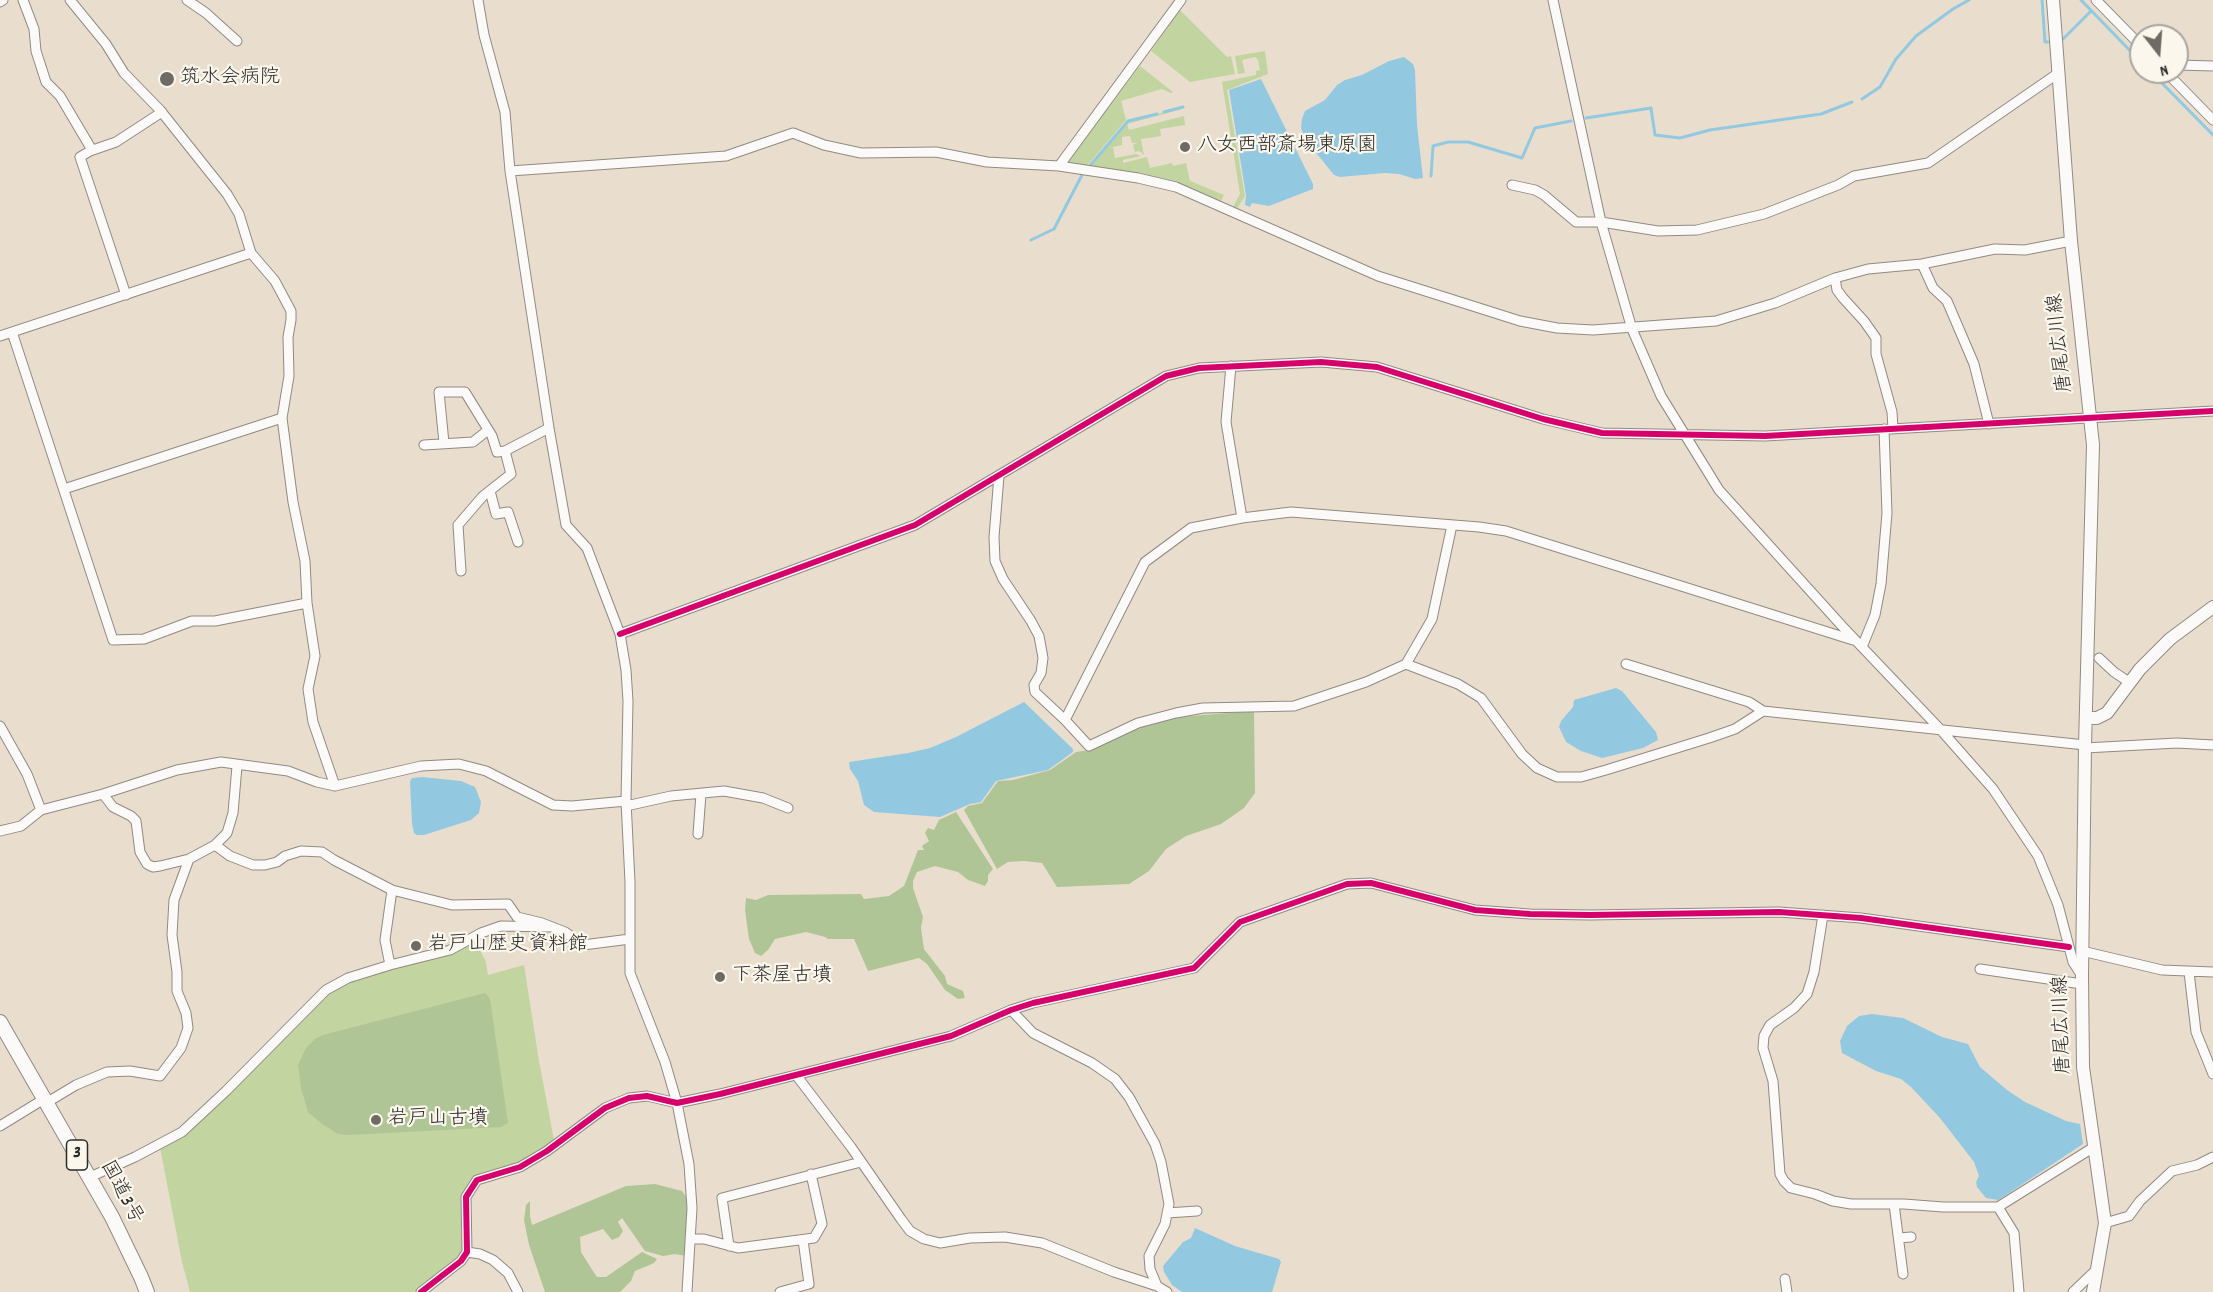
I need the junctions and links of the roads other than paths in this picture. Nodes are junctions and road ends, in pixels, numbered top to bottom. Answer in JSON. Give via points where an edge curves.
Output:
{"nodes":[{"id":1,"x":23,"y":0,"type":"edge"},
{"id":2,"x":70,"y":0,"type":"edge"},
{"id":3,"x":187,"y":0,"type":"edge"},
{"id":4,"x":478,"y":0,"type":"edge"},
{"id":5,"x":1181,"y":0,"type":"edge"},
{"id":6,"x":1553,"y":0,"type":"edge"},
{"id":7,"x":2053,"y":0,"type":"edge"},
{"id":8,"x":2096,"y":0,"type":"edge"},
{"id":9,"x":2129,"y":34,"type":"edge"},
{"id":10,"x":237,"y":42,"type":"dead end"},
{"id":11,"x":2189,"y":65,"type":"edge"},
{"id":12,"x":2213,"y":66,"type":"edge"},
{"id":13,"x":2058,"y":74,"type":"junction"},
{"id":14,"x":2178,"y":84,"type":"edge"},
{"id":15,"x":162,"y":112,"type":"junction"},
{"id":16,"x":2213,"y":120,"type":"edge"},
{"id":17,"x":92,"y":150,"type":"junction"},
{"id":18,"x":1059,"y":166,"type":"junction"},
{"id":19,"x":510,"y":171,"type":"junction"},
{"id":20,"x":1512,"y":185,"type":"dead end"},
{"id":21,"x":1601,"y":222,"type":"junction"},
{"id":22,"x":2071,"y":241,"type":"junction"},
{"id":23,"x":251,"y":253,"type":"junction"},
{"id":24,"x":1922,"y":264,"type":"junction"},
{"id":25,"x":1834,"y":278,"type":"junction"},
{"id":26,"x":126,"y":295,"type":"junction"},
{"id":27,"x":1632,"y":329,"type":"junction"},
{"id":28,"x":12,"y":332,"type":"junction"},
{"id":29,"x":0,"y":336,"type":"edge"},
{"id":30,"x":1231,"y":366,"type":"junction"},
{"id":31,"x":2213,"y":411,"type":"edge"},
{"id":32,"x":282,"y":418,"type":"junction"},
{"id":33,"x":2090,"y":418,"type":"junction"},
{"id":34,"x":1989,"y":424,"type":"junction"},
{"id":35,"x":549,"y":428,"type":"junction"},
{"id":36,"x":1888,"y":429,"type":"junction"},
{"id":37,"x":488,"y":430,"type":"junction"},
{"id":38,"x":1683,"y":435,"type":"junction"},
{"id":39,"x":444,"y":443,"type":"junction"},
{"id":40,"x":424,"y":445,"type":"dead end"},
{"id":41,"x":505,"y":451,"type":"junction"},
{"id":42,"x":999,"y":476,"type":"junction"},
{"id":43,"x":64,"y":489,"type":"junction"},
{"id":44,"x":490,"y":491,"type":"junction"},
{"id":45,"x":1242,"y":518,"type":"junction"},
{"id":46,"x":1452,"y":525,"type":"junction"},
{"id":47,"x":518,"y":542,"type":"dead end"},
{"id":48,"x":460,"y":571,"type":"dead end"},
{"id":49,"x":307,"y":603,"type":"junction"},
{"id":50,"x":2213,"y":607,"type":"edge"},
{"id":51,"x":620,"y":634,"type":"junction"},
{"id":52,"x":1859,"y":644,"type":"junction"},
{"id":53,"x":2099,"y":658,"type":"dead end"},
{"id":54,"x":1406,"y":664,"type":"junction"},
{"id":55,"x":1626,"y":664,"type":"dead end"},
{"id":56,"x":2129,"y":682,"type":"junction"},
{"id":57,"x":1763,"y":711,"type":"junction"},
{"id":58,"x":2086,"y":718,"type":"junction"},
{"id":59,"x":1065,"y":720,"type":"junction"},
{"id":60,"x":0,"y":726,"type":"edge"},
{"id":61,"x":1940,"y":729,"type":"junction"},
{"id":62,"x":2213,"y":745,"type":"edge"},
{"id":63,"x":2085,"y":746,"type":"junction"},
{"id":64,"x":237,"y":766,"type":"junction"},
{"id":65,"x":335,"y":786,"type":"junction"},
{"id":66,"x":103,"y":794,"type":"junction"},
{"id":67,"x":701,"y":794,"type":"junction"},
{"id":68,"x":626,"y":803,"type":"junction"},
{"id":69,"x":788,"y":808,"type":"dead end"},
{"id":70,"x":42,"y":810,"type":"junction"},
{"id":71,"x":0,"y":831,"type":"edge"},
{"id":72,"x":698,"y":834,"type":"dead end"},
{"id":73,"x":215,"y":845,"type":"junction"},
{"id":74,"x":189,"y":859,"type":"junction"},
{"id":75,"x":392,"y":890,"type":"junction"},
{"id":76,"x":1823,"y":915,"type":"junction"},
{"id":77,"x":551,"y":927,"type":"junction"},
{"id":78,"x":630,"y":939,"type":"junction"},
{"id":79,"x":2069,"y":947,"type":"junction"},
{"id":80,"x":2082,"y":951,"type":"junction"},
{"id":81,"x":390,"y":964,"type":"junction"},
{"id":82,"x":1980,"y":969,"type":"dead end"},
{"id":83,"x":2189,"y":972,"type":"junction"},
{"id":84,"x":2213,"y":972,"type":"edge"},
{"id":85,"x":2082,"y":980,"type":"junction"},
{"id":86,"x":1011,"y":1010,"type":"junction"},
{"id":87,"x":0,"y":1022,"type":"edge"},
{"id":88,"x":2213,"y":1074,"type":"edge"},
{"id":89,"x":796,"y":1075,"type":"junction"},
{"id":90,"x":45,"y":1101,"type":"junction"},
{"id":91,"x":677,"y":1103,"type":"junction"},
{"id":92,"x":0,"y":1126,"type":"edge"},
{"id":93,"x":2094,"y":1147,"type":"junction"},
{"id":94,"x":135,"y":1157,"type":"junction"},
{"id":95,"x":2213,"y":1157,"type":"edge"},
{"id":96,"x":861,"y":1162,"type":"junction"},
{"id":97,"x":140,"y":1168,"type":"dead end"},
{"id":98,"x":811,"y":1174,"type":"junction"},
{"id":99,"x":90,"y":1177,"type":"junction"},
{"id":100,"x":1894,"y":1204,"type":"junction"},
{"id":101,"x":1998,"y":1207,"type":"junction"},
{"id":102,"x":1197,"y":1211,"type":"dead end"},
{"id":103,"x":1167,"y":1213,"type":"junction"},
{"id":104,"x":2105,"y":1223,"type":"junction"},
{"id":105,"x":1911,"y":1237,"type":"dead end"},
{"id":106,"x":1899,"y":1238,"type":"junction"},
{"id":107,"x":690,"y":1239,"type":"junction"},
{"id":108,"x":803,"y":1240,"type":"junction"},
{"id":109,"x":729,"y":1245,"type":"junction"},
{"id":110,"x":467,"y":1252,"type":"junction"},
{"id":111,"x":689,"y":1258,"type":"junction"},
{"id":112,"x":2095,"y":1271,"type":"junction"},
{"id":113,"x":1904,"y":1274,"type":"dead end"},
{"id":114,"x":1785,"y":1279,"type":"dead end"},
{"id":115,"x":1157,"y":1286,"type":"junction"},
{"id":116,"x":147,"y":1292,"type":"edge"},
{"id":117,"x":421,"y":1292,"type":"edge"},
{"id":118,"x":518,"y":1292,"type":"edge"},
{"id":119,"x":687,"y":1292,"type":"edge"},
{"id":120,"x":693,"y":1292,"type":"edge"},
{"id":121,"x":780,"y":1292,"type":"edge"},
{"id":122,"x":1167,"y":1292,"type":"edge"},
{"id":123,"x":1786,"y":1292,"type":"edge"},
{"id":124,"x":2019,"y":1292,"type":"edge"},
{"id":125,"x":2073,"y":1292,"type":"edge"},
{"id":126,"x":2092,"y":1292,"type":"edge"}],
"edges":[{"from":1,"to":17,"type":"street","via":[[34,29],[45,82],[60,96]]},
{"from":2,"to":15,"type":"street","via":[[124,73]]},
{"from":3,"to":10,"type":"street"},
{"from":4,"to":19,"type":"street","via":[[505,112]]},
{"from":5,"to":18,"type":"street"},
{"from":6,"to":21,"type":"street"},
{"from":7,"to":13,"type":"main road","name":"唐尾広川線"},
{"from":8,"to":9,"type":"street"},
{"from":11,"to":12,"type":"street"},
{"from":13,"to":21,"type":"street","via":[[1928,163],[1854,176],[1764,214],[1697,230],[1658,231]]},
{"from":13,"to":22,"type":"main road","name":"唐尾広川線"},
{"from":14,"to":16,"type":"street"},
{"from":15,"to":17,"type":"street","via":[[116,142]]},
{"from":15,"to":23,"type":"street","via":[[227,194]]},
{"from":17,"to":26,"type":"street","via":[[80,157],[81,162]]},
{"from":18,"to":19,"type":"street","via":[[987,162],[936,152],[861,153],[793,133],[726,156]]},
{"from":18,"to":27,"type":"street","via":[[1176,188],[1378,276],[1520,321],[1557,328]]},
{"from":19,"to":35,"type":"street"},
{"from":20,"to":21,"type":"street","via":[[1544,195],[1576,222]]},
{"from":21,"to":27,"type":"street"},
{"from":22,"to":24,"type":"street","via":[[2025,250],[1995,249]]},
{"from":22,"to":33,"type":"main road","name":"唐尾広川線"},
{"from":23,"to":26,"type":"street"},
{"from":23,"to":32,"type":"street","via":[[274,281],[291,311],[290,376]]},
{"from":24,"to":25,"type":"street","via":[[1868,269]]},
{"from":24,"to":34,"type":"street","via":[[1933,288],[1947,301],[1954,315],[1974,364]]},
{"from":25,"to":27,"type":"street","via":[[1775,303],[1716,321]]},
{"from":25,"to":36,"type":"street","via":[[1837,290],[1876,338],[1876,354],[1892,412]]},
{"from":26,"to":28,"type":"street"},
{"from":27,"to":38,"type":"street"},
{"from":28,"to":29,"type":"street"},
{"from":28,"to":43,"type":"street"},
{"from":30,"to":38,"type":"street","via":[[1321,362],[1377,367],[1544,420],[1602,433]]},
{"from":30,"to":42,"type":"street","via":[[1166,376]]},
{"from":30,"to":45,"type":"street","via":[[1226,422]]},
{"from":31,"to":33,"type":"street"},
{"from":32,"to":43,"type":"street"},
{"from":32,"to":49,"type":"street","via":[[305,561]]},
{"from":33,"to":34,"type":"street"},
{"from":33,"to":58,"type":"main road","name":"唐尾広川線","via":[[2093,493]]},
{"from":34,"to":36,"type":"street"},
{"from":35,"to":41,"type":"street"},
{"from":35,"to":51,"type":"street","via":[[566,525],[587,548]]},
{"from":36,"to":38,"type":"street","via":[[1765,436]]},
{"from":36,"to":52,"type":"street","via":[[1881,584],[1875,615]]},
{"from":37,"to":39,"type":"street","via":[[473,442]]},
{"from":37,"to":39,"type":"street","via":[[465,392],[439,392]]},
{"from":37,"to":41,"type":"street","via":[[497,452]]},
{"from":38,"to":52,"type":"street","via":[[1719,489]]},
{"from":39,"to":40,"type":"street"},
{"from":41,"to":44,"type":"street","via":[[511,474]]},
{"from":42,"to":51,"type":"street","via":[[915,525]]},
{"from":42,"to":59,"type":"street","via":[[995,561],[1039,636],[1043,658],[1035,692]]},
{"from":43,"to":49,"type":"street","via":[[113,640],[144,639],[192,621],[215,621]]},
{"from":44,"to":47,"type":"street","via":[[496,514],[508,512]]},
{"from":44,"to":48,"type":"street","via":[[458,525]]},
{"from":45,"to":46,"type":"street","via":[[1291,512]]},
{"from":45,"to":59,"type":"street","via":[[1191,528],[1144,562]]},
{"from":46,"to":52,"type":"street","via":[[1506,531]]},
{"from":46,"to":54,"type":"street","via":[[1432,619]]},
{"from":49,"to":65,"type":"street","via":[[315,656],[308,689],[313,722]]},
{"from":50,"to":56,"type":"main road","via":[[2170,639]]},
{"from":51,"to":68,"type":"street","via":[[628,701]]},
{"from":52,"to":61,"type":"street"},
{"from":53,"to":56,"type":"street"},
{"from":54,"to":57,"type":"street","via":[[1458,684],[1481,698],[1522,754],[1537,768],[1557,777],[1606,771],[1700,741],[1735,729]]},
{"from":54,"to":59,"type":"street","via":[[1294,706],[1203,708],[1176,713],[1138,723],[1089,746]]},
{"from":55,"to":57,"type":"street","via":[[1749,702]]},
{"from":56,"to":58,"type":"main road","via":[[2107,713]]},
{"from":57,"to":61,"type":"street"},
{"from":58,"to":63,"type":"main road","name":"唐尾広川線"},
{"from":60,"to":70,"type":"street"},
{"from":61,"to":63,"type":"street"},
{"from":61,"to":79,"type":"street","via":[[1993,789],[2037,856],[2058,905]]},
{"from":62,"to":63,"type":"street"},
{"from":63,"to":80,"type":"main road","name":"唐尾広川線"},
{"from":64,"to":65,"type":"street","via":[[288,771]]},
{"from":64,"to":66,"type":"street","via":[[220,762],[177,770]]},
{"from":64,"to":73,"type":"street","via":[[233,813],[227,833]]},
{"from":65,"to":68,"type":"street","via":[[421,766],[459,764],[486,771],[553,804]]},
{"from":66,"to":70,"type":"street"},
{"from":66,"to":74,"type":"street","via":[[113,807],[136,821],[140,852],[147,864],[153,867]]},
{"from":67,"to":68,"type":"street"},
{"from":67,"to":69,"type":"street","via":[[742,793]]},
{"from":67,"to":72,"type":"street"},
{"from":68,"to":78,"type":"street"},
{"from":70,"to":71,"type":"street","via":[[21,826]]},
{"from":73,"to":74,"type":"street"},
{"from":73,"to":75,"type":"street","via":[[253,865],[277,862],[301,851],[322,852]]},
{"from":74,"to":90,"type":"street","via":[[174,900],[172,935],[177,991],[188,1028],[181,1048],[160,1076],[107,1072]]},
{"from":75,"to":77,"type":"street","via":[[452,905],[508,904],[517,916]]},
{"from":75,"to":81,"type":"street","via":[[385,940]]},
{"from":76,"to":79,"type":"street"},
{"from":76,"to":86,"type":"street","via":[[1530,914],[1475,910],[1371,883],[1347,884],[1240,922],[1194,968]]},
{"from":76,"to":100,"type":"street","via":[[1814,972],[1806,994],[1770,1025],[1764,1036],[1763,1048],[1773,1081],[1780,1173],[1791,1188],[1833,1201]]},
{"from":77,"to":78,"type":"street","via":[[583,945]]},
{"from":77,"to":81,"type":"street","via":[[501,926],[450,950]]},
{"from":78,"to":91,"type":"street","via":[[630,973]]},
{"from":79,"to":85,"type":"street"},
{"from":80,"to":83,"type":"street","via":[[2162,970]]},
{"from":80,"to":85,"type":"main road","name":"唐尾広川線"},
{"from":81,"to":94,"type":"street","via":[[326,990],[182,1132]]},
{"from":82,"to":85,"type":"street"},
{"from":83,"to":84,"type":"street"},
{"from":83,"to":88,"type":"street","via":[[2196,1032]]},
{"from":85,"to":93,"type":"main road","name":"唐尾広川線","via":[[2083,1067]]},
{"from":86,"to":89,"type":"street","via":[[951,1036]]},
{"from":86,"to":103,"type":"street","via":[[1033,1033],[1115,1079],[1129,1097],[1161,1162],[1169,1204]]},
{"from":87,"to":90,"type":"highway","name":"国道3号","number":"3"},
{"from":89,"to":91,"type":"street"},
{"from":89,"to":96,"type":"street"},
{"from":90,"to":92,"type":"street"},
{"from":90,"to":99,"type":"highway","name":"国道3号","number":"3"},
{"from":91,"to":107,"type":"street","via":[[689,1164]]},
{"from":91,"to":110,"type":"street","via":[[647,1096],[629,1098],[605,1108],[520,1167],[477,1179],[466,1197]]},
{"from":93,"to":101,"type":"street"},
{"from":93,"to":104,"type":"main road","name":"唐尾広川線"},
{"from":94,"to":97,"type":"street"},
{"from":94,"to":99,"type":"street"},
{"from":95,"to":104,"type":"street","via":[[2172,1171],[2140,1200],[2129,1216]]},
{"from":96,"to":98,"type":"street"},
{"from":96,"to":115,"type":"street","via":[[910,1231],[924,1239],[940,1242],[1007,1237],[1042,1243]]},
{"from":98,"to":108,"type":"street","via":[[822,1224],[814,1238]]},
{"from":98,"to":109,"type":"street","via":[[722,1198]]},
{"from":99,"to":116,"type":"highway","name":"国道3号","number":"3"},
{"from":100,"to":101,"type":"street"},
{"from":100,"to":106,"type":"street"},
{"from":101,"to":124,"type":"street","via":[[2014,1233]]},
{"from":102,"to":103,"type":"street"},
{"from":103,"to":115,"type":"street","via":[[1166,1224],[1149,1256]]},
{"from":104,"to":112,"type":"main road","name":"唐尾広川線"},
{"from":105,"to":106,"type":"street"},
{"from":106,"to":113,"type":"street"},
{"from":107,"to":109,"type":"street"},
{"from":107,"to":111,"type":"street"},
{"from":108,"to":109,"type":"street","via":[[738,1248]]},
{"from":108,"to":121,"type":"street","via":[[809,1284]]},
{"from":110,"to":117,"type":"street"},
{"from":110,"to":118,"type":"street","via":[[493,1260],[508,1273]]},
{"from":111,"to":119,"type":"street"},
{"from":111,"to":120,"type":"street","via":[[694,1258]]},
{"from":112,"to":125,"type":"street"},
{"from":112,"to":126,"type":"main road","name":"唐尾広川線"},
{"from":114,"to":123,"type":"street"},
{"from":115,"to":122,"type":"street"}]}
